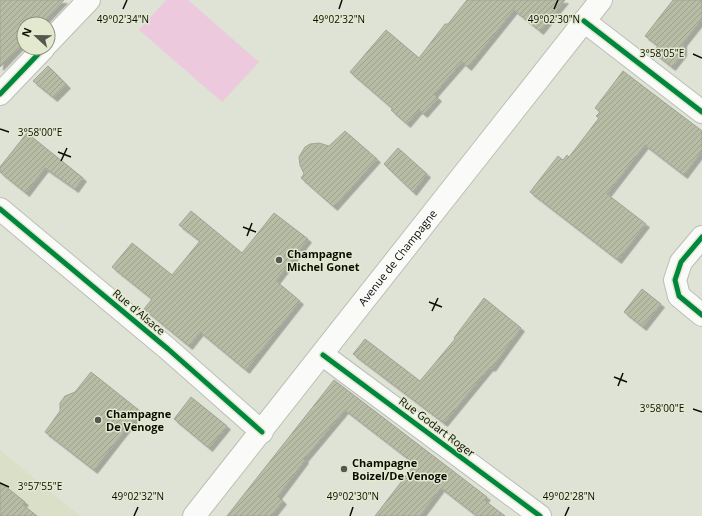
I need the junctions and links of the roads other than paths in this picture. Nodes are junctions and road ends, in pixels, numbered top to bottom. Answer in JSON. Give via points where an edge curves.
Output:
{"nodes":[{"id":1,"x":89,"y":0,"type":"edge"},
{"id":2,"x":601,"y":0,"type":"edge"},
{"id":3,"x":584,"y":21,"type":"junction"},
{"id":4,"x":56,"y":35,"type":"edge"},
{"id":5,"x":36,"y":56,"type":"edge"},
{"id":6,"x":0,"y":94,"type":"edge"},
{"id":7,"x":702,"y":112,"type":"edge"},
{"id":8,"x":0,"y":209,"type":"edge"},
{"id":9,"x":702,"y":237,"type":"edge"},
{"id":10,"x":702,"y":315,"type":"edge"},
{"id":11,"x":323,"y":355,"type":"junction"},
{"id":12,"x":262,"y":432,"type":"junction"},
{"id":13,"x":194,"y":516,"type":"edge"},
{"id":14,"x":540,"y":516,"type":"edge"}],
"edges":[{"from":1,"to":4,"type":"street"},
{"from":2,"to":3,"type":"street","name":"Avenue de Champagne"},
{"from":3,"to":7,"type":"street"},
{"from":3,"to":11,"type":"street","name":"Avenue de Champagne"},
{"from":5,"to":6,"type":"street"},
{"from":8,"to":12,"type":"street","name":"Rue d'Alsace","via":[[168,349]]},
{"from":9,"to":10,"type":"street","via":[[681,262],[675,280],[678,296]]},
{"from":11,"to":12,"type":"street","name":"Avenue de Champagne"},
{"from":11,"to":14,"type":"street","name":"Rue Godart Roger"},
{"from":12,"to":13,"type":"street","name":"Avenue de Champagne"}]}
